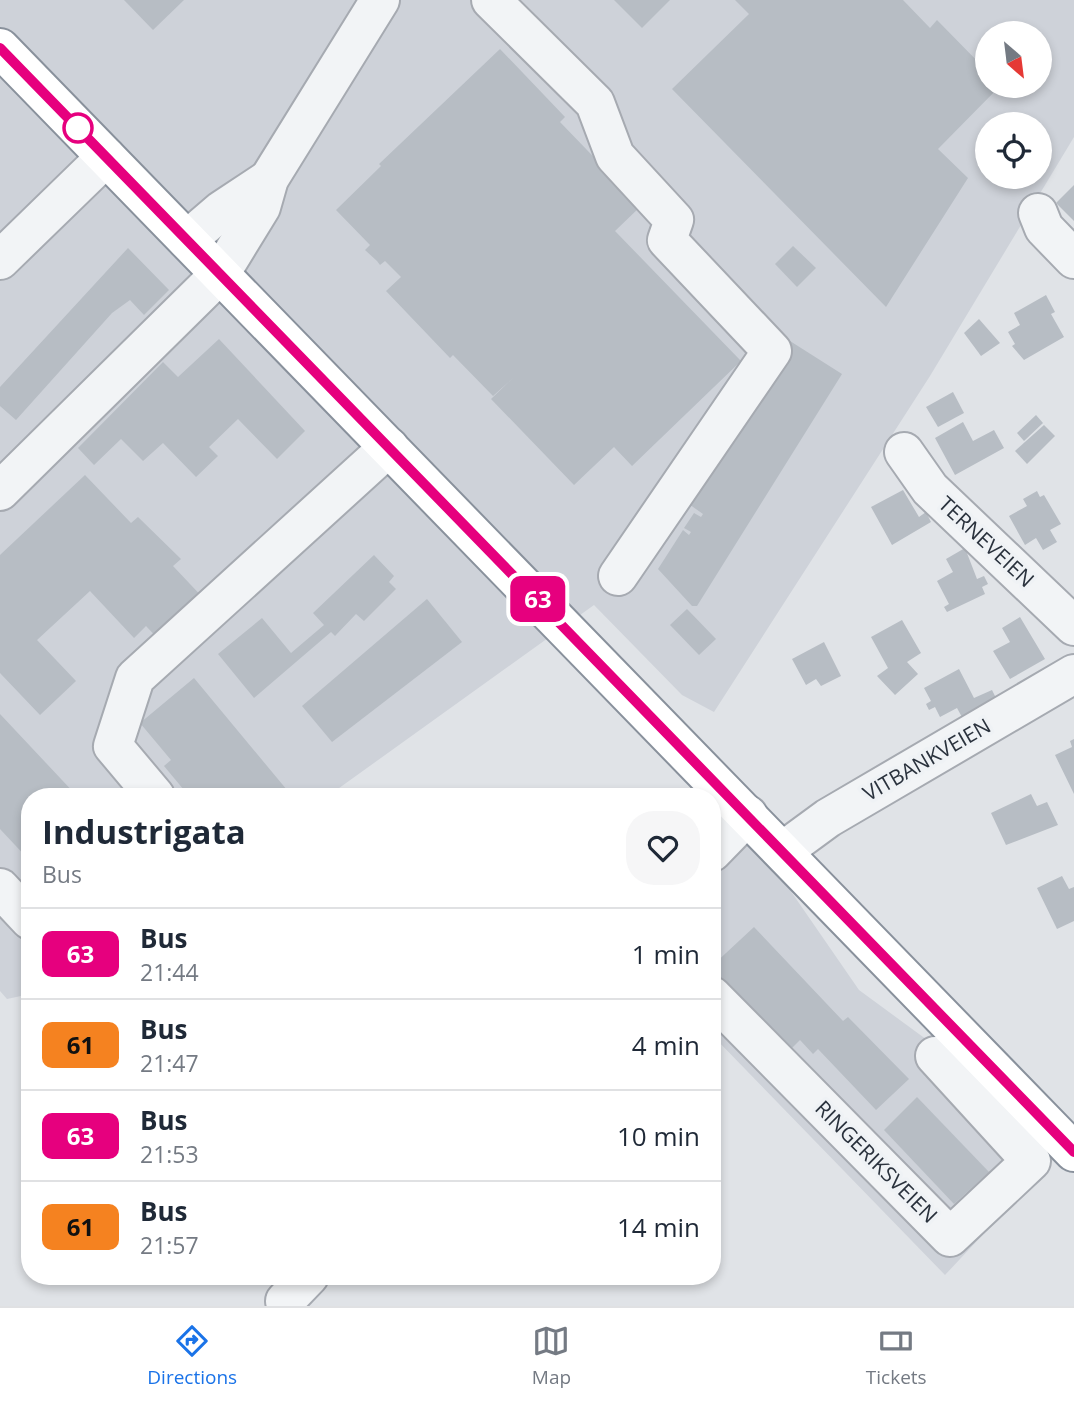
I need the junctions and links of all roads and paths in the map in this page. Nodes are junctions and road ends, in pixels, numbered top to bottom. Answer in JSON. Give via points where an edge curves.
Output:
{"nodes":[{"id":1,"x":380,"y":0,"type":"edge"},
{"id":2,"x":491,"y":0,"type":"edge"},
{"id":3,"x":0,"y":48,"type":"edge"},
{"id":4,"x":106,"y":157,"type":"junction"},
{"id":5,"x":269,"y":179,"type":"junction"},
{"id":6,"x":1038,"y":214,"type":"dead end"},
{"id":7,"x":187,"y":240,"type":"junction"},
{"id":8,"x":1074,"y":259,"type":"edge"},
{"id":9,"x":0,"y":260,"type":"edge"},
{"id":10,"x":220,"y":274,"type":"junction"},
{"id":11,"x":389,"y":447,"type":"junction"},
{"id":12,"x":904,"y":452,"type":"dead end"},
{"id":13,"x":0,"y":491,"type":"edge"},
{"id":14,"x":618,"y":576,"type":"dead end"},
{"id":15,"x":1074,"y":626,"type":"edge"},
{"id":16,"x":1074,"y":674,"type":"edge"},
{"id":17,"x":148,"y":788,"type":"edge"},
{"id":18,"x":748,"y":815,"type":"junction"},
{"id":19,"x":721,"y":843,"type":"edge"},
{"id":20,"x":783,"y":850,"type":"junction"},
{"id":21,"x":0,"y":888,"type":"edge"},
{"id":22,"x":21,"y":910,"type":"edge"},
{"id":23,"x":721,"y":1005,"type":"edge"},
{"id":24,"x":935,"y":1056,"type":"dead end"},
{"id":25,"x":1074,"y":1152,"type":"edge"}],
"edges":[{"from":1,"to":5,"type":"street"},
{"from":2,"to":14,"type":"street","via":[[595,103],[615,156],[674,220],[667,240],[772,351]]},
{"from":3,"to":4,"type":"highway"},
{"from":4,"to":7,"type":"highway"},
{"from":4,"to":9,"type":"street"},
{"from":5,"to":7,"type":"street"},
{"from":5,"to":10,"type":"street","via":[[261,207]]},
{"from":6,"to":8,"type":"street"},
{"from":7,"to":10,"type":"highway"},
{"from":10,"to":11,"type":"highway"},
{"from":10,"to":13,"type":"street"},
{"from":11,"to":17,"type":"street","via":[[135,678],[113,746]]},
{"from":11,"to":18,"type":"highway"},
{"from":12,"to":15,"type":"street","name":"TERNEVEIEN","via":[[930,489]]},
{"from":16,"to":20,"type":"street","name":"VITBANKVEIEN","via":[[828,818]]},
{"from":18,"to":19,"type":"street"},
{"from":18,"to":20,"type":"highway"},
{"from":20,"to":25,"type":"highway"},
{"from":21,"to":22,"type":"street"},
{"from":23,"to":24,"type":"street","name":"RINGERIKSVEIEN","via":[[950,1237],[1031,1161]]}]}
